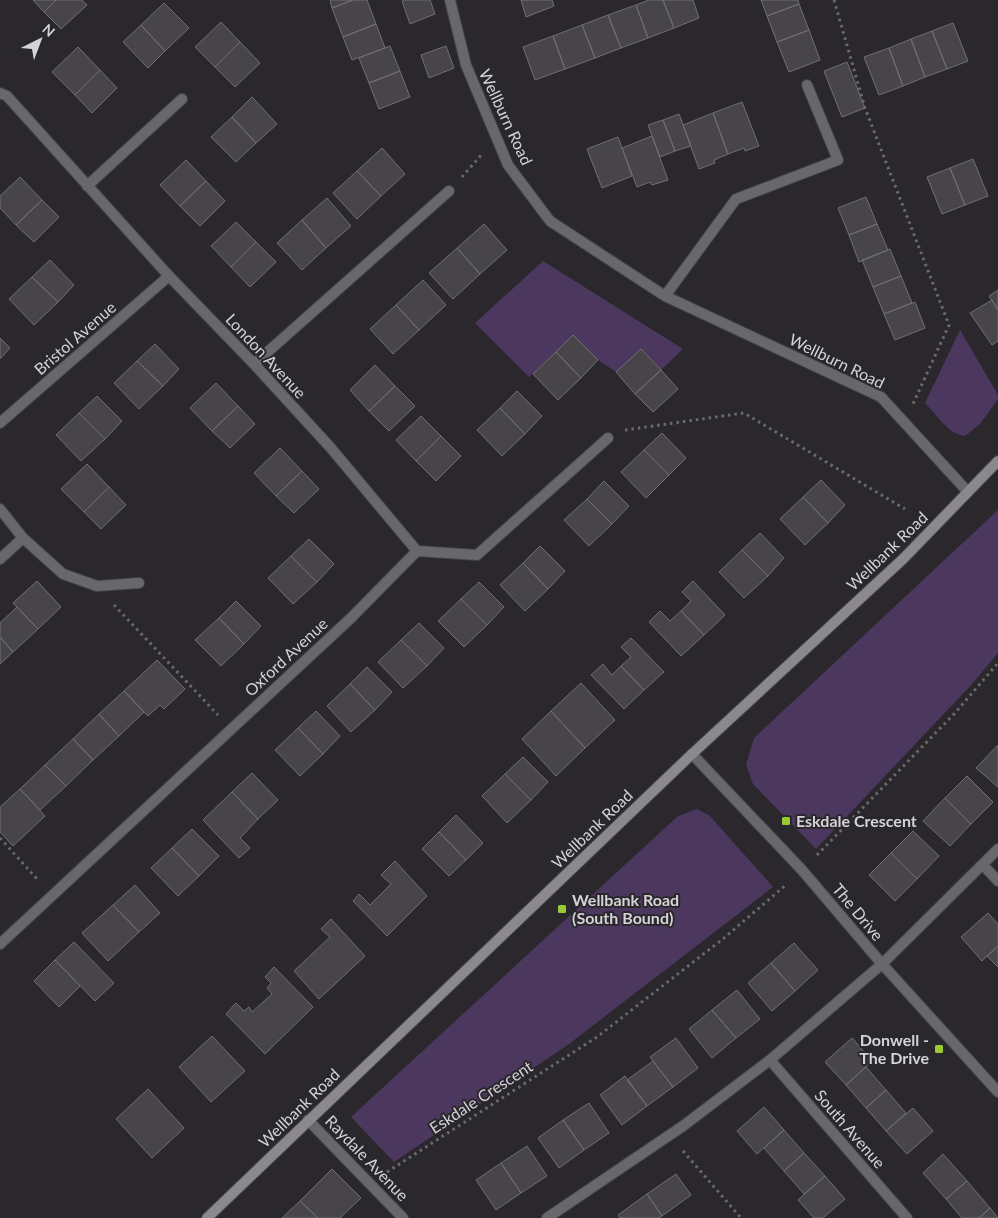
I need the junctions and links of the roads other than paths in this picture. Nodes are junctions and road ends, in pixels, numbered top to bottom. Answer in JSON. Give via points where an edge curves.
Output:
{"nodes":[{"id":1,"x":450,"y":0,"type":"edge"},
{"id":2,"x":807,"y":84,"type":"dead end"},
{"id":3,"x":0,"y":92,"type":"edge"},
{"id":4,"x":182,"y":99,"type":"dead end"},
{"id":5,"x":87,"y":186,"type":"junction"},
{"id":6,"x":449,"y":191,"type":"road end"},
{"id":7,"x":169,"y":276,"type":"junction"},
{"id":8,"x":665,"y":296,"type":"junction"},
{"id":9,"x":254,"y":364,"type":"junction"},
{"id":10,"x":0,"y":423,"type":"edge"},
{"id":11,"x":608,"y":438,"type":"road end"},
{"id":12,"x":998,"y":461,"type":"edge"},
{"id":13,"x":968,"y":492,"type":"junction"},
{"id":14,"x":0,"y":509,"type":"edge"},
{"id":15,"x":23,"y":538,"type":"junction"},
{"id":16,"x":417,"y":550,"type":"junction"},
{"id":17,"x":0,"y":559,"type":"edge"},
{"id":18,"x":140,"y":583,"type":"dead end"},
{"id":19,"x":692,"y":754,"type":"junction"},
{"id":20,"x":998,"y":849,"type":"edge"},
{"id":21,"x":983,"y":865,"type":"junction"},
{"id":22,"x":998,"y":881,"type":"edge"},
{"id":23,"x":0,"y":944,"type":"edge"},
{"id":24,"x":882,"y":964,"type":"junction"},
{"id":25,"x":770,"y":1060,"type":"junction"},
{"id":26,"x":998,"y":1092,"type":"edge"},
{"id":27,"x":308,"y":1120,"type":"junction"},
{"id":28,"x":207,"y":1218,"type":"edge"},
{"id":29,"x":403,"y":1218,"type":"edge"},
{"id":30,"x":547,"y":1218,"type":"edge"},
{"id":31,"x":907,"y":1218,"type":"edge"}],
"edges":[{"from":1,"to":8,"type":"street","name":"Wellburn Road","via":[[466,65],[508,165],[550,222]]},
{"from":2,"to":8,"type":"street","via":[[838,160],[736,199]]},
{"from":3,"to":5,"type":"street","name":"London Avenue"},
{"from":4,"to":5,"type":"street"},
{"from":5,"to":7,"type":"street","name":"London Avenue"},
{"from":6,"to":9,"type":"street"},
{"from":7,"to":9,"type":"street","name":"London Avenue"},
{"from":7,"to":10,"type":"street","name":"Bristol Avenue"},
{"from":8,"to":13,"type":"street","name":"Wellburn Road","via":[[881,397]]},
{"from":9,"to":16,"type":"street","name":"London Avenue"},
{"from":11,"to":16,"type":"street","via":[[478,555]]},
{"from":12,"to":13,"type":"street","name":"Wellbank Road"},
{"from":13,"to":19,"type":"street","name":"Wellbank Road","via":[[903,559]]},
{"from":14,"to":15,"type":"street"},
{"from":15,"to":17,"type":"street"},
{"from":15,"to":18,"type":"street","via":[[63,574],[97,586]]},
{"from":16,"to":23,"type":"street","name":"Oxford Avenue","via":[[351,618]]},
{"from":19,"to":24,"type":"street","name":"The Drive","via":[[802,870]]},
{"from":19,"to":27,"type":"street","name":"Wellbank Road"},
{"from":20,"to":21,"type":"street"},
{"from":21,"to":22,"type":"street"},
{"from":21,"to":24,"type":"street"},
{"from":24,"to":25,"type":"street"},
{"from":24,"to":26,"type":"street","name":"The Drive"},
{"from":25,"to":30,"type":"street","via":[[669,1135]]},
{"from":25,"to":31,"type":"street","name":"South Avenue"},
{"from":27,"to":28,"type":"street","name":"Wellbank Road"},
{"from":27,"to":29,"type":"street","name":"Raydale Avenue"}]}
